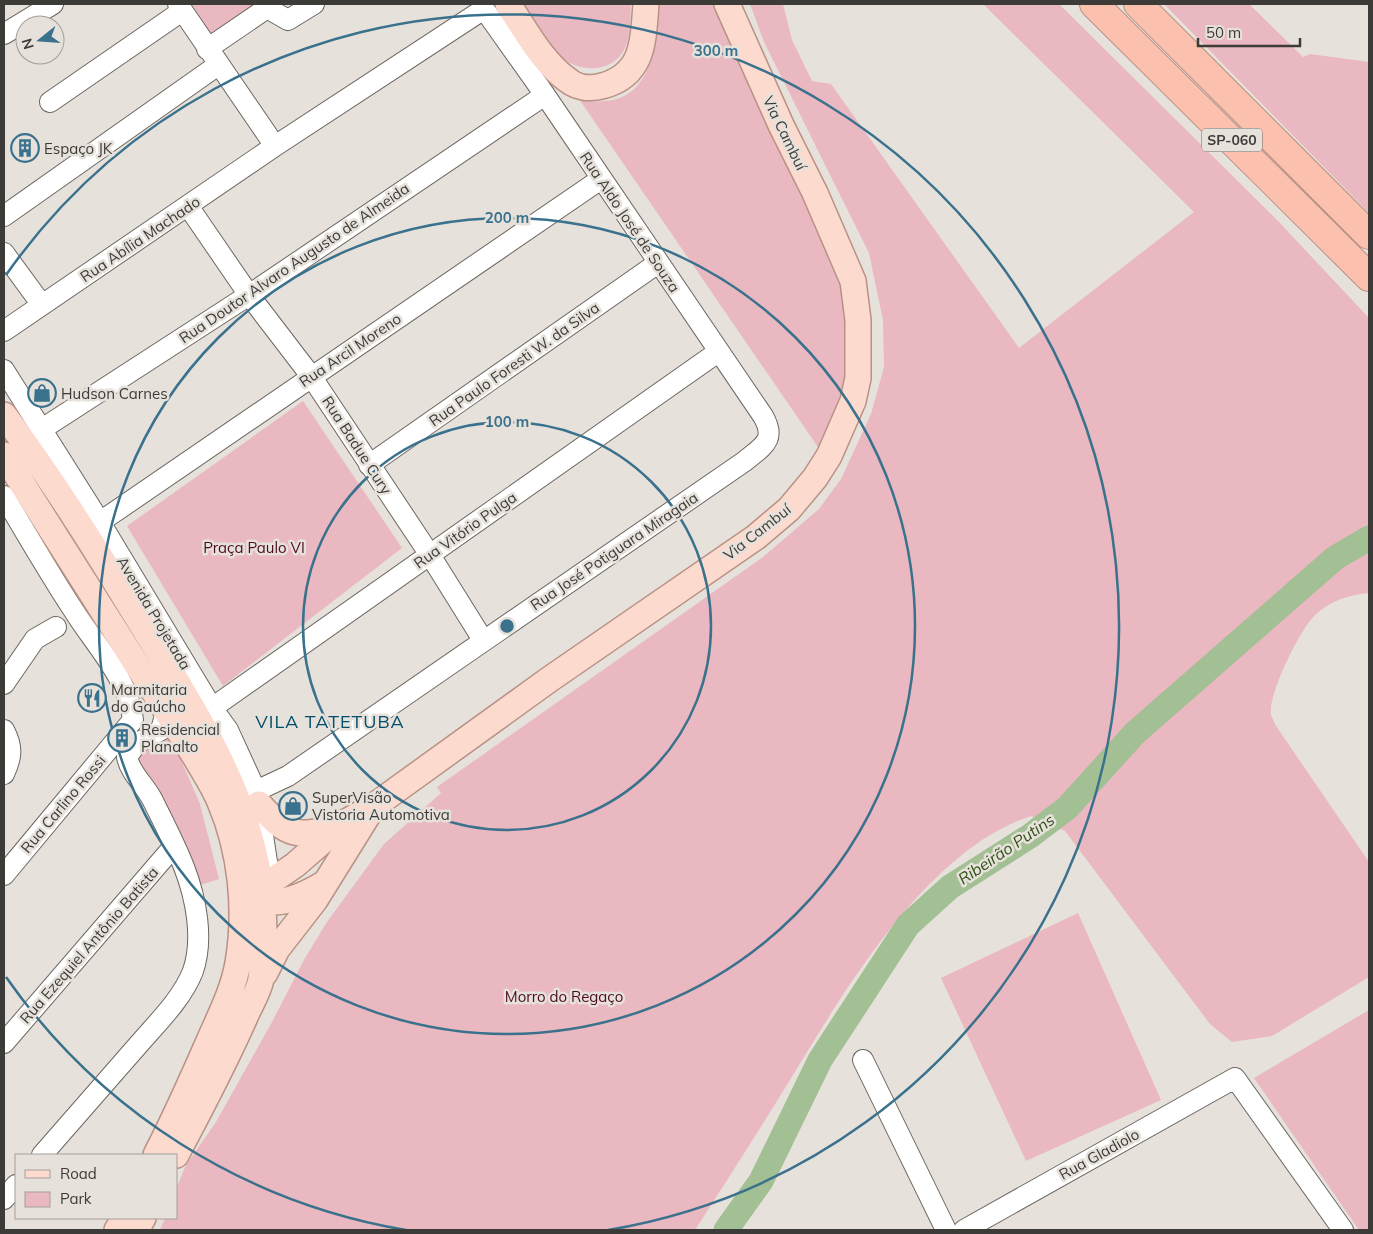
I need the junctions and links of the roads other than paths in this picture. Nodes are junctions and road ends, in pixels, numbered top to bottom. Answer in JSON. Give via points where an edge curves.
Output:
{"nodes":[{"id":1,"x":53,"y":4,"type":"edge"},
{"id":2,"x":314,"y":4,"type":"edge"},
{"id":3,"x":508,"y":4,"type":"edge"},
{"id":4,"x":646,"y":4,"type":"edge"},
{"id":5,"x":727,"y":4,"type":"edge"},
{"id":6,"x":1094,"y":4,"type":"edge"},
{"id":7,"x":1138,"y":4,"type":"edge"},
{"id":8,"x":480,"y":5,"type":"edge"},
{"id":9,"x":180,"y":7,"type":"edge"},
{"id":10,"x":4,"y":34,"type":"edge"},
{"id":11,"x":213,"y":57,"type":"junction"},
{"id":12,"x":545,"y":95,"type":"junction"},
{"id":13,"x":50,"y":102,"type":"dead end"},
{"id":14,"x":275,"y":146,"type":"junction"},
{"id":15,"x":600,"y":179,"type":"junction"},
{"id":16,"x":188,"y":206,"type":"junction"},
{"id":17,"x":4,"y":216,"type":"edge"},
{"id":18,"x":1369,"y":235,"type":"edge"},
{"id":19,"x":4,"y":253,"type":"edge"},
{"id":20,"x":658,"y":263,"type":"junction"},
{"id":21,"x":1369,"y":277,"type":"edge"},
{"id":22,"x":249,"y":295,"type":"junction"},
{"id":23,"x":42,"y":305,"type":"junction"},
{"id":24,"x":4,"y":331,"type":"edge"},
{"id":25,"x":718,"y":352,"type":"junction"},
{"id":26,"x":4,"y":370,"type":"edge"},
{"id":27,"x":311,"y":376,"type":"junction"},
{"id":28,"x":4,"y":416,"type":"edge"},
{"id":29,"x":42,"y":429,"type":"junction"},
{"id":30,"x":768,"y":438,"type":"joint"},
{"id":31,"x":4,"y":455,"type":"edge"},
{"id":32,"x":369,"y":465,"type":"junction"},
{"id":33,"x":4,"y":498,"type":"edge"},
{"id":34,"x":100,"y":522,"type":"junction"},
{"id":35,"x":430,"y":556,"type":"junction"},
{"id":36,"x":123,"y":576,"type":"junction"},
{"id":37,"x":56,"y":583,"type":"junction"},
{"id":38,"x":94,"y":595,"type":"junction"},
{"id":39,"x":56,"y":627,"type":"dead end"},
{"id":40,"x":483,"y":640,"type":"junction"},
{"id":41,"x":187,"y":683,"type":"junction"},
{"id":42,"x":4,"y":684,"type":"edge"},
{"id":43,"x":212,"y":708,"type":"junction"},
{"id":44,"x":166,"y":712,"type":"junction"},
{"id":45,"x":4,"y":730,"type":"edge"},
{"id":46,"x":130,"y":738,"type":"junction"},
{"id":47,"x":4,"y":774,"type":"edge"},
{"id":48,"x":257,"y":797,"type":"junction"},
{"id":49,"x":374,"y":806,"type":"junction"},
{"id":50,"x":341,"y":825,"type":"junction"},
{"id":51,"x":174,"y":846,"type":"junction"},
{"id":52,"x":4,"y":875,"type":"edge"},
{"id":53,"x":327,"y":881,"type":"junction"},
{"id":54,"x":259,"y":891,"type":"junction"},
{"id":55,"x":253,"y":924,"type":"junction"},
{"id":56,"x":260,"y":981,"type":"junction"},
{"id":57,"x":4,"y":1043,"type":"edge"},
{"id":58,"x":863,"y":1060,"type":"dead end"},
{"id":59,"x":43,"y":1154,"type":"edge"},
{"id":60,"x":156,"y":1154,"type":"edge"},
{"id":61,"x":177,"y":1154,"type":"edge"},
{"id":62,"x":15,"y":1186,"type":"edge"},
{"id":63,"x":4,"y":1199,"type":"edge"},
{"id":64,"x":123,"y":1219,"type":"edge"},
{"id":65,"x":142,"y":1219,"type":"edge"},
{"id":66,"x":1334,"y":1227,"type":"edge"},
{"id":67,"x":117,"y":1230,"type":"edge"},
{"id":68,"x":136,"y":1230,"type":"edge"},
{"id":69,"x":946,"y":1230,"type":"edge"},
{"id":70,"x":964,"y":1230,"type":"edge"}],
"edges":[{"from":1,"to":10,"type":"street"},
{"from":2,"to":11,"type":"street","via":[[288,20],[267,8]]},
{"from":3,"to":4,"type":"main road","via":[[547,62],[570,83],[592,89],[615,82],[636,64],[643,41]]},
{"from":5,"to":49,"type":"main road","name":"Via Cambuí","via":[[853,281],[858,320],[858,378],[844,424],[815,478],[789,509],[756,536]]},
{"from":6,"to":21,"type":"highway","number":"SP-060"},
{"from":7,"to":18,"type":"highway","number":"SP-060"},
{"from":8,"to":12,"type":"street","name":"Rua Aldo José de Souza"},
{"from":8,"to":14,"type":"street","name":"Rua Abília Machado"},
{"from":9,"to":11,"type":"street"},
{"from":9,"to":13,"type":"street"},
{"from":11,"to":14,"type":"street"},
{"from":11,"to":17,"type":"street"},
{"from":12,"to":15,"type":"street","name":"Rua Aldo José de Souza"},
{"from":12,"to":22,"type":"street","name":"Rua Doutor Alvaro Augusto de Almeida"},
{"from":14,"to":16,"type":"street","name":"Rua Abília Machado"},
{"from":15,"to":20,"type":"street","name":"Rua Aldo José de Souza"},
{"from":15,"to":27,"type":"street","name":"Rua Arcil Moreno"},
{"from":16,"to":22,"type":"street","name":"Rua Badue Cury"},
{"from":16,"to":23,"type":"street","name":"Rua Abília Machado"},
{"from":19,"to":23,"type":"street"},
{"from":20,"to":25,"type":"street","name":"Rua Aldo José de Souza"},
{"from":20,"to":32,"type":"street","name":"Rua Paulo Foresti W. da Silva"},
{"from":22,"to":27,"type":"street","name":"Rua Badue Cury"},
{"from":22,"to":29,"type":"street","name":"Rua Doutor Alvaro Augusto de Almeida"},
{"from":23,"to":24,"type":"street","name":"Rua Abília Machado"},
{"from":25,"to":30,"type":"street","name":"Rua Aldo José de Souza","via":[[768,424]]},
{"from":25,"to":35,"type":"street","name":"Rua Vitório Pulga"},
{"from":26,"to":29,"type":"street","name":"Avenida Projetada"},
{"from":27,"to":32,"type":"street","name":"Rua Badue Cury"},
{"from":27,"to":34,"type":"street","name":"Rua Arcil Moreno"},
{"from":28,"to":36,"type":"main road"},
{"from":29,"to":34,"type":"street","name":"Avenida Projetada"},
{"from":30,"to":40,"type":"street","name":"Rua José Potiguara Miragaia","via":[[745,461]]},
{"from":31,"to":38,"type":"main road"},
{"from":32,"to":35,"type":"street","name":"Rua Badue Cury"},
{"from":33,"to":37,"type":"street"},
{"from":34,"to":36,"type":"street","name":"Avenida Projetada"},
{"from":35,"to":40,"type":"street","name":"Rua Badue Cury"},
{"from":35,"to":43,"type":"street","name":"Rua Vitório Pulga"},
{"from":36,"to":38,"type":"street"},
{"from":36,"to":41,"type":"main road"},
{"from":37,"to":38,"type":"street","via":[[78,593]]},
{"from":37,"to":46,"type":"street","via":[[114,669],[132,704],[134,720]]},
{"from":38,"to":44,"type":"main road"},
{"from":39,"to":42,"type":"street","via":[[35,639]]},
{"from":40,"to":48,"type":"street","name":"Rua José Potiguara Miragaia"},
{"from":41,"to":43,"type":"street","name":"Avenida Projetada"},
{"from":41,"to":44,"type":"street"},
{"from":41,"to":54,"type":"main road","via":[[204,727],[237,794],[252,847]]},
{"from":43,"to":48,"type":"street","name":"Avenida Projetada","via":[[228,730]]},
{"from":44,"to":46,"type":"street","via":[[161,730]]},
{"from":44,"to":54,"type":"main road","via":[[220,801],[232,842]]},
{"from":45,"to":47,"type":"street","via":[[12,752]]},
{"from":46,"to":51,"type":"street","via":[[128,765],[151,797]]},
{"from":46,"to":52,"type":"street","name":"Rua Carlino Rossi"},
{"from":48,"to":50,"type":"main road","via":[[280,826],[294,832],[312,834]]},
{"from":48,"to":54,"type":"street","name":"Avenida Projetada"},
{"from":49,"to":50,"type":"main road","name":"Via Cambuí"},
{"from":49,"to":53,"type":"main road","name":"Via Cambuí"},
{"from":50,"to":54,"type":"main road","name":"Via Cambuí"},
{"from":51,"to":57,"type":"street","name":"Rua Ezequiel Antônio Batista"},
{"from":51,"to":59,"type":"street","via":[[184,866],[195,904],[198,938],[193,970],[165,1015]]},
{"from":53,"to":54,"type":"main road","name":"Via Cambuí","via":[[299,897]]},
{"from":53,"to":56,"type":"main road","via":[[277,949]]},
{"from":54,"to":55,"type":"main road"},
{"from":55,"to":56,"type":"main road"},
{"from":55,"to":60,"type":"main road","via":[[228,997]]},
{"from":56,"to":61,"type":"main road","via":[[231,1047]]},
{"from":58,"to":69,"type":"street"},
{"from":62,"to":63,"type":"street"},
{"from":64,"to":67,"type":"main road"},
{"from":65,"to":68,"type":"main road"},
{"from":66,"to":70,"type":"street","name":"Rua Gladiolo","via":[[1235,1078]]}]}
